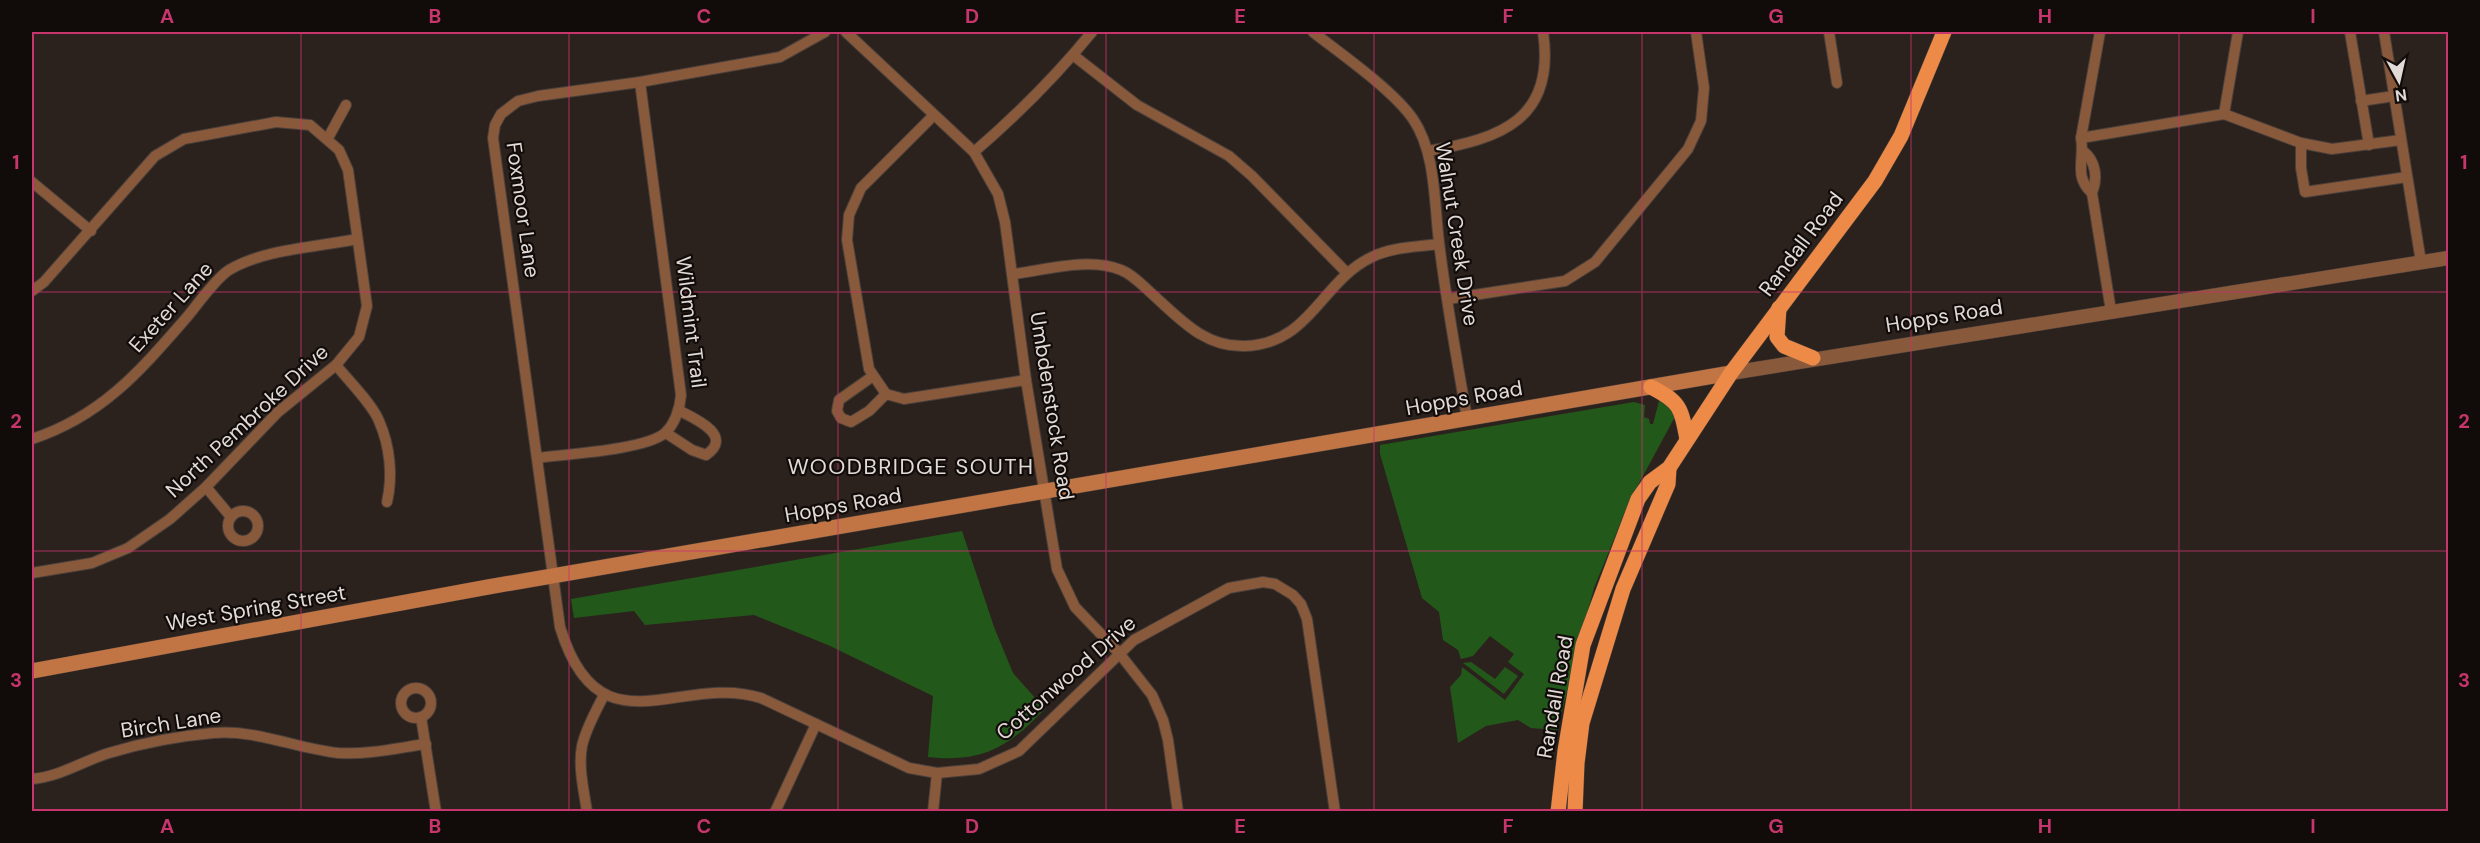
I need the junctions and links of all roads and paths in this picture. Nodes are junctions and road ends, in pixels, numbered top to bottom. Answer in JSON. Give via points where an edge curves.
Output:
{"nodes":[{"id":1,"x":825,"y":32,"type":"edge"},
{"id":2,"x":846,"y":32,"type":"edge"},
{"id":3,"x":1092,"y":32,"type":"edge"},
{"id":4,"x":1313,"y":32,"type":"edge"},
{"id":5,"x":1543,"y":32,"type":"edge"},
{"id":6,"x":1696,"y":32,"type":"edge"},
{"id":7,"x":1829,"y":32,"type":"edge"},
{"id":8,"x":1944,"y":32,"type":"edge"},
{"id":9,"x":2100,"y":32,"type":"edge"},
{"id":10,"x":2238,"y":32,"type":"edge"},
{"id":11,"x":2350,"y":32,"type":"edge"},
{"id":12,"x":2384,"y":32,"type":"edge"},
{"id":13,"x":1073,"y":54,"type":"junction"},
{"id":14,"x":639,"y":82,"type":"junction"},
{"id":15,"x":1837,"y":82,"type":"dead end"},
{"id":16,"x":2394,"y":96,"type":"junction"},
{"id":17,"x":2361,"y":101,"type":"junction"},
{"id":18,"x":346,"y":105,"type":"dead end"},
{"id":19,"x":2224,"y":114,"type":"junction"},
{"id":20,"x":934,"y":115,"type":"junction"},
{"id":21,"x":328,"y":138,"type":"junction"},
{"id":22,"x":2081,"y":138,"type":"junction"},
{"id":23,"x":2401,"y":140,"type":"junction"},
{"id":24,"x":2301,"y":143,"type":"junction"},
{"id":25,"x":2369,"y":145,"type":"junction"},
{"id":26,"x":1428,"y":151,"type":"junction"},
{"id":27,"x":974,"y":152,"type":"junction"},
{"id":28,"x":2407,"y":177,"type":"junction"},
{"id":29,"x":32,"y":182,"type":"edge"},
{"id":30,"x":91,"y":231,"type":"junction"},
{"id":31,"x":357,"y":239,"type":"junction"},
{"id":32,"x":1439,"y":244,"type":"junction"},
{"id":33,"x":2448,"y":258,"type":"edge"},
{"id":34,"x":2421,"y":262,"type":"junction"},
{"id":35,"x":1347,"y":273,"type":"junction"},
{"id":36,"x":1013,"y":274,"type":"junction"},
{"id":37,"x":32,"y":291,"type":"edge"},
{"id":38,"x":1448,"y":299,"type":"junction"},
{"id":39,"x":1779,"y":308,"type":"junction"},
{"id":40,"x":2111,"y":311,"type":"junction"},
{"id":41,"x":1813,"y":358,"type":"junction"},
{"id":42,"x":336,"y":365,"type":"junction"},
{"id":43,"x":1731,"y":373,"type":"junction"},
{"id":44,"x":873,"y":376,"type":"junction"},
{"id":45,"x":1026,"y":380,"type":"junction"},
{"id":46,"x":1651,"y":387,"type":"junction"},
{"id":47,"x":886,"y":394,"type":"junction"},
{"id":48,"x":680,"y":411,"type":"junction"},
{"id":49,"x":1467,"y":418,"type":"junction"},
{"id":50,"x":666,"y":433,"type":"junction"},
{"id":51,"x":1687,"y":439,"type":"junction"},
{"id":52,"x":32,"y":440,"type":"edge"},
{"id":53,"x":537,"y":458,"type":"junction"},
{"id":54,"x":1669,"y":468,"type":"junction"},
{"id":55,"x":206,"y":488,"type":"junction"},
{"id":56,"x":1046,"y":491,"type":"junction"},
{"id":57,"x":387,"y":502,"type":"dead end"},
{"id":58,"x":231,"y":517,"type":"dead end"},
{"id":59,"x":32,"y":573,"type":"edge"},
{"id":60,"x":554,"y":576,"type":"junction"},
{"id":61,"x":488,"y":587,"type":"joint"},
{"id":62,"x":1119,"y":652,"type":"junction"},
{"id":63,"x":32,"y":671,"type":"edge"},
{"id":64,"x":604,"y":695,"type":"junction"},
{"id":65,"x":421,"y":717,"type":"dead end"},
{"id":66,"x":816,"y":724,"type":"junction"},
{"id":67,"x":426,"y":744,"type":"junction"},
{"id":68,"x":938,"y":773,"type":"junction"},
{"id":69,"x":32,"y":779,"type":"edge"},
{"id":70,"x":436,"y":812,"type":"edge"},
{"id":71,"x":587,"y":812,"type":"edge"},
{"id":72,"x":775,"y":812,"type":"edge"},
{"id":73,"x":933,"y":812,"type":"edge"},
{"id":74,"x":1178,"y":812,"type":"edge"},
{"id":75,"x":1335,"y":812,"type":"edge"},
{"id":76,"x":1558,"y":812,"type":"edge"},
{"id":77,"x":1575,"y":812,"type":"edge"}],
"edges":[{"from":1,"to":14,"type":"street","name":"Foxmoor Lane","via":[[780,57]]},
{"from":2,"to":20,"type":"street","name":"Umbdenstock Road"},
{"from":3,"to":13,"type":"street"},
{"from":4,"to":26,"type":"street","name":"Walnut Creek Drive","via":[[1383,88],[1412,117]]},
{"from":5,"to":26,"type":"street","via":[[1545,67],[1541,85],[1523,116],[1493,136]]},
{"from":6,"to":38,"type":"street","via":[[1704,88],[1701,122],[1688,149],[1595,262],[1565,281]]},
{"from":7,"to":15,"type":"street"},
{"from":8,"to":39,"type":"main road","name":"Randall Road","via":[[1901,136],[1875,181]]},
{"from":9,"to":22,"type":"street"},
{"from":10,"to":19,"type":"street"},
{"from":11,"to":17,"type":"street"},
{"from":12,"to":16,"type":"street"},
{"from":13,"to":27,"type":"street","via":[[1011,121]]},
{"from":13,"to":35,"type":"street","via":[[1137,105],[1228,156]]},
{"from":14,"to":48,"type":"street","name":"Wildmint Trail"},
{"from":14,"to":53,"type":"street","name":"Foxmoor Lane","via":[[518,101],[501,114],[495,125],[493,138]]},
{"from":16,"to":17,"type":"street"},
{"from":16,"to":23,"type":"street"},
{"from":17,"to":25,"type":"street"},
{"from":18,"to":21,"type":"street"},
{"from":19,"to":22,"type":"street"},
{"from":19,"to":24,"type":"street"},
{"from":20,"to":27,"type":"street","name":"Umbdenstock Road"},
{"from":20,"to":44,"type":"street","via":[[861,188],[849,215],[847,240]]},
{"from":21,"to":30,"type":"street","via":[[310,125],[276,122],[184,139],[156,156]]},
{"from":21,"to":31,"type":"street","name":"North Pembroke Drive","via":[[348,170]]},
{"from":22,"to":40,"type":"street","via":[[2083,151],[2092,158],[2096,183],[2092,193]]},
{"from":23,"to":25,"type":"street"},
{"from":23,"to":28,"type":"street"},
{"from":24,"to":25,"type":"street","via":[[2332,149]]},
{"from":24,"to":28,"type":"street","via":[[2305,192]]},
{"from":26,"to":32,"type":"street","name":"Walnut Creek Drive"},
{"from":27,"to":36,"type":"street","name":"Umbdenstock Road","via":[[998,195]]},
{"from":28,"to":34,"type":"street"},
{"from":29,"to":30,"type":"street"},
{"from":30,"to":37,"type":"street"},
{"from":31,"to":42,"type":"street","name":"North Pembroke Drive","via":[[367,306],[360,337]]},
{"from":31,"to":52,"type":"street","name":"Exeter Lane","via":[[254,258],[227,271],[135,376],[95,409]]},
{"from":32,"to":35,"type":"street","via":[[1389,251],[1371,257]]},
{"from":32,"to":38,"type":"street","name":"Walnut Creek Drive"},
{"from":33,"to":34,"type":"street","name":"Hopps Road"},
{"from":34,"to":40,"type":"street","name":"Hopps Road"},
{"from":35,"to":36,"type":"street","via":[[1315,311],[1286,336],[1245,346],[1207,339],[1122,270],[1082,266]]},
{"from":36,"to":45,"type":"street","name":"Umbdenstock Road"},
{"from":38,"to":49,"type":"street","name":"Walnut Creek Drive"},
{"from":39,"to":41,"type":"main road","via":[[1777,337],[1784,346]]},
{"from":39,"to":43,"type":"main road","name":"Randall Road"},
{"from":40,"to":41,"type":"street","name":"Hopps Road"},
{"from":41,"to":43,"type":"street","name":"Hopps Road"},
{"from":42,"to":55,"type":"street","name":"North Pembroke Drive","via":[[278,412]]},
{"from":42,"to":57,"type":"street","via":[[379,419],[391,483]]},
{"from":43,"to":46,"type":"main road","name":"Hopps Road"},
{"from":43,"to":51,"type":"main road","name":"Randall Road"},
{"from":44,"to":47,"type":"street"},
{"from":44,"to":47,"type":"street","via":[[838,400],[837,411],[842,418],[851,422]]},
{"from":45,"to":47,"type":"street","via":[[904,399]]},
{"from":45,"to":56,"type":"street","name":"Umbdenstock Road"},
{"from":46,"to":49,"type":"main road","name":"Hopps Road"},
{"from":46,"to":51,"type":"main road","via":[[1667,395],[1681,409]]},
{"from":48,"to":50,"type":"street","name":"Wildmint Trail"},
{"from":48,"to":50,"type":"street","via":[[714,433],[714,449],[706,455]]},
{"from":49,"to":56,"type":"main road","name":"Hopps Road"},
{"from":50,"to":53,"type":"street","via":[[638,445]]},
{"from":51,"to":54,"type":"main road","name":"Randall Road"},
{"from":53,"to":60,"type":"street","name":"Foxmoor Lane"},
{"from":54,"to":76,"type":"main road","name":"Randall Road","via":[[1650,482],[1638,499],[1583,645]]},
{"from":54,"to":77,"type":"main road","name":"Randall Road","via":[[1668,484],[1623,589],[1581,723]]},
{"from":55,"to":58,"type":"street"},
{"from":55,"to":59,"type":"street","name":"North Pembroke Drive","via":[[128,548],[92,563]]},
{"from":56,"to":60,"type":"main road","name":"Hopps Road"},
{"from":56,"to":62,"type":"street","name":"Umbdenstock Road","via":[[1054,551],[1064,587],[1075,608]]},
{"from":60,"to":61,"type":"main road","name":"Hopps Road"},
{"from":60,"to":64,"type":"street","via":[[566,648],[581,673]]},
{"from":61,"to":63,"type":"main road","name":"West Spring Street"},
{"from":62,"to":68,"type":"street","name":"Cottonwood Drive","via":[[1018,751],[979,769]]},
{"from":62,"to":74,"type":"street","name":"Umbdenstock Road","via":[[1152,695],[1163,720]]},
{"from":62,"to":75,"type":"street","name":"Cottonwood Drive","via":[[1153,628],[1229,588],[1263,582],[1286,589],[1301,604],[1307,619]]},
{"from":64,"to":66,"type":"street","name":"Cottonwood Drive","via":[[646,702],[744,693]]},
{"from":64,"to":71,"type":"street","via":[[582,747]]},
{"from":65,"to":67,"type":"street"},
{"from":66,"to":68,"type":"street","name":"Cottonwood Drive","via":[[909,768]]},
{"from":66,"to":72,"type":"street"},
{"from":67,"to":69,"type":"street","name":"Birch Lane","via":[[362,754],[338,753],[233,733],[214,733],[108,753],[55,775]]},
{"from":67,"to":70,"type":"street"},
{"from":68,"to":73,"type":"street"}]}
